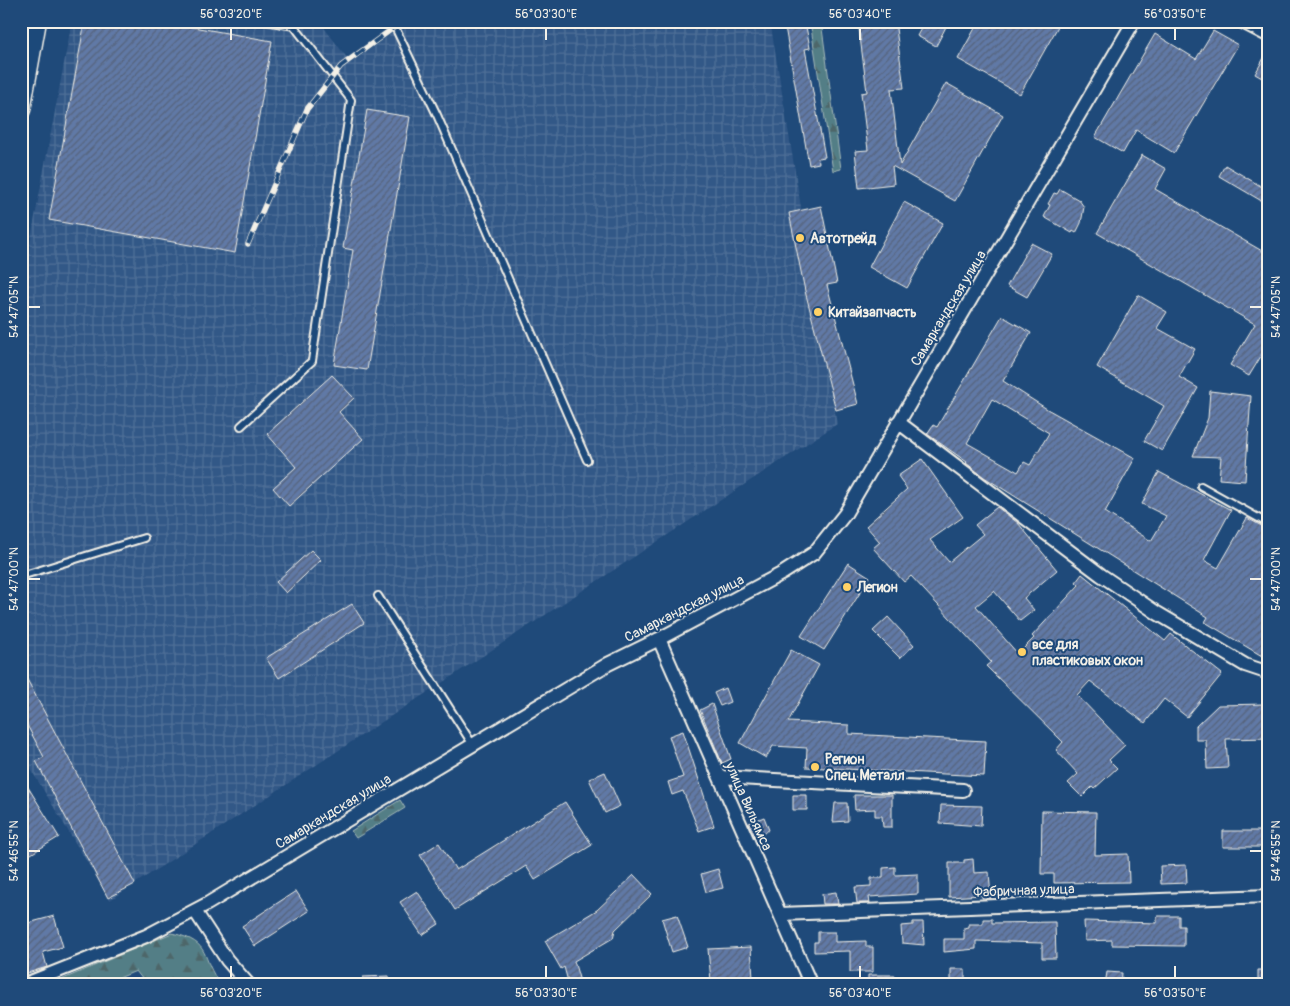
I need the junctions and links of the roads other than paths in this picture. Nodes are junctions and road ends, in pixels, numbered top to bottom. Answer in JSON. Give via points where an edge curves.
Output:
{"nodes":[{"id":1,"x":36,"y":21,"type":"edge"},
{"id":2,"x":266,"y":21,"type":"edge"},
{"id":3,"x":392,"y":21,"type":"edge"},
{"id":4,"x":1134,"y":21,"type":"edge"},
{"id":5,"x":1244,"y":21,"type":"edge"},
{"id":6,"x":1269,"y":34,"type":"edge"},
{"id":7,"x":21,"y":110,"type":"edge"},
{"id":8,"x":898,"y":422,"type":"junction"},
{"id":9,"x":241,"y":426,"type":"dead end"},
{"id":10,"x":588,"y":460,"type":"dead end"},
{"id":11,"x":1201,"y":486,"type":"dead end"},
{"id":12,"x":1269,"y":524,"type":"edge"},
{"id":13,"x":144,"y":538,"type":"dead end"},
{"id":14,"x":21,"y":576,"type":"edge"},
{"id":15,"x":378,"y":596,"type":"dead end"},
{"id":16,"x":659,"y":639,"type":"junction"},
{"id":17,"x":1269,"y":673,"type":"edge"},
{"id":18,"x":473,"y":745,"type":"junction"},
{"id":19,"x":720,"y":776,"type":"junction"},
{"id":20,"x":963,"y":790,"type":"dead end"},
{"id":21,"x":1269,"y":896,"type":"edge"},
{"id":22,"x":195,"y":911,"type":"junction"},
{"id":23,"x":780,"y":914,"type":"junction"},
{"id":24,"x":46,"y":981,"type":"edge"},
{"id":25,"x":23,"y":985,"type":"edge"},
{"id":26,"x":249,"y":985,"type":"edge"},
{"id":27,"x":811,"y":985,"type":"edge"}],
"edges":[{"from":1,"to":7,"type":"main road"},
{"from":2,"to":9,"type":"lane","via":[[294,26],[351,100],[312,361]]},
{"from":3,"to":10,"type":"lane","via":[[437,115]]},
{"from":4,"to":8,"type":"street","name":"Самаркандская улица"},
{"from":5,"to":6,"type":"street"},
{"from":8,"to":16,"type":"street","name":"Самаркандская улица","via":[[845,514],[814,553]]},
{"from":8,"to":17,"type":"street","via":[[1101,575],[1245,666]]},
{"from":11,"to":12,"type":"lane"},
{"from":13,"to":14,"type":"lane"},
{"from":15,"to":18,"type":"lane"},
{"from":16,"to":18,"type":"street","name":"Самаркандская улица","via":[[608,664]]},
{"from":16,"to":19,"type":"street","name":"улица Вильямса"},
{"from":18,"to":22,"type":"street","name":"Самаркандская улица"},
{"from":19,"to":20,"type":"street"},
{"from":19,"to":23,"type":"street","name":"улица Вильямса"},
{"from":21,"to":23,"type":"street","name":"Фабричная улица"},
{"from":22,"to":24,"type":"street","name":"Самаркандская улица"},
{"from":22,"to":26,"type":"street","via":[[227,960]]},
{"from":23,"to":27,"type":"street","name":"улица Вильямса"},
{"from":24,"to":25,"type":"street","name":"Самаркандская улица"}]}
